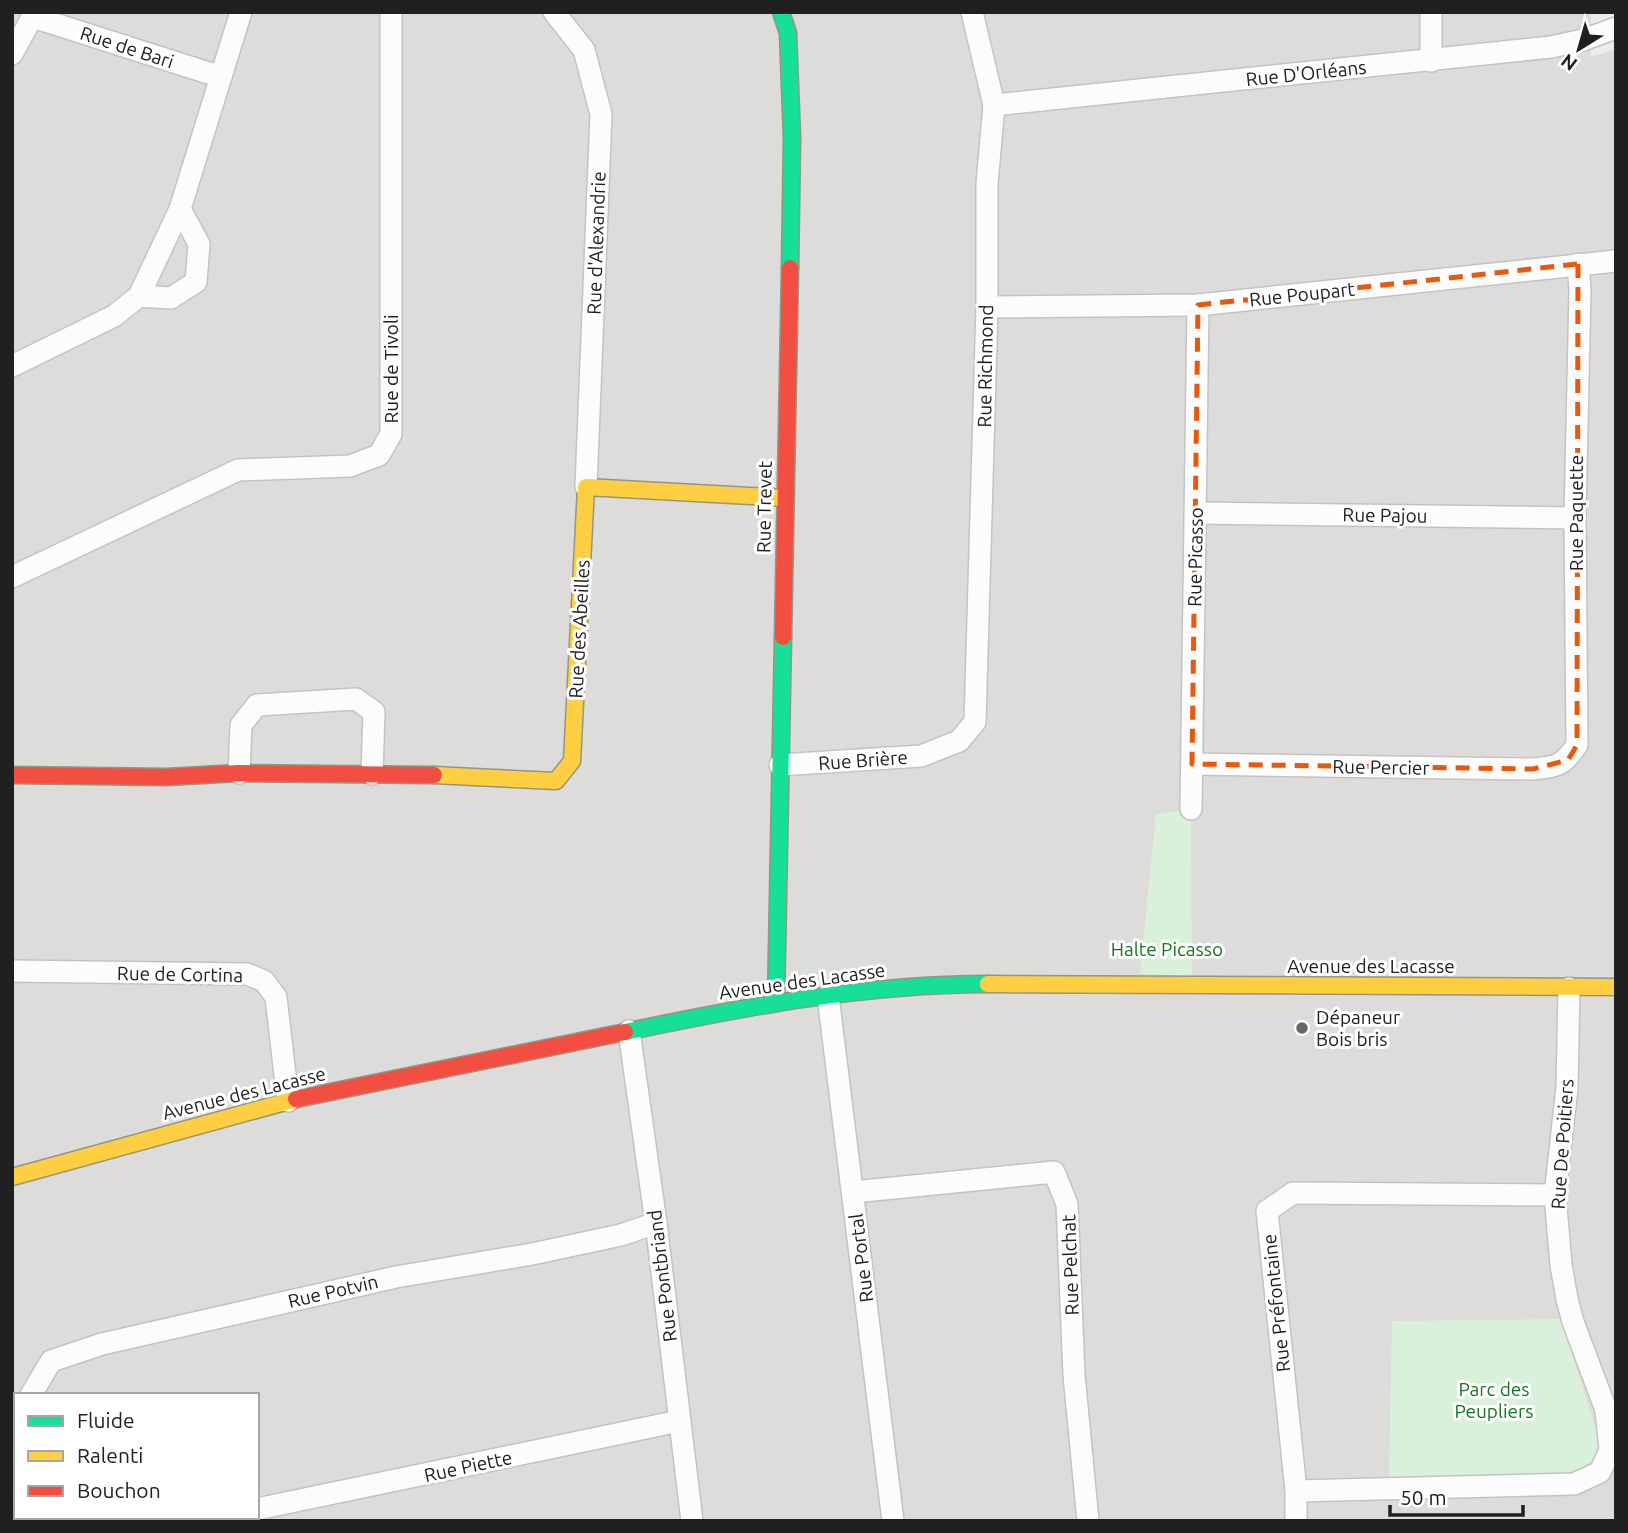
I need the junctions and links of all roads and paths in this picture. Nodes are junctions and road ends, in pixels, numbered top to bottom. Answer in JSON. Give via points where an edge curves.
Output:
{"nodes":[{"id":1,"x":241,"y":12,"type":"edge"},
{"id":2,"x":391,"y":12,"type":"edge"},
{"id":3,"x":554,"y":12,"type":"edge"},
{"id":4,"x":781,"y":12,"type":"edge"},
{"id":5,"x":972,"y":12,"type":"edge"},
{"id":6,"x":1431,"y":12,"type":"edge"},
{"id":7,"x":34,"y":15,"type":"edge"},
{"id":8,"x":1616,"y":28,"type":"edge"},
{"id":9,"x":12,"y":54,"type":"edge"},
{"id":10,"x":1431,"y":61,"type":"junction"},
{"id":11,"x":221,"y":77,"type":"junction"},
{"id":12,"x":994,"y":105,"type":"junction"},
{"id":13,"x":180,"y":209,"type":"junction"},
{"id":14,"x":1616,"y":261,"type":"edge"},
{"id":15,"x":1578,"y":264,"type":"junction"},
{"id":16,"x":139,"y":296,"type":"junction"},
{"id":17,"x":1198,"y":305,"type":"junction"},
{"id":18,"x":987,"y":307,"type":"junction"},
{"id":19,"x":12,"y":366,"type":"edge"},
{"id":20,"x":586,"y":487,"type":"junction"},
{"id":21,"x":785,"y":498,"type":"junction"},
{"id":22,"x":1195,"y":513,"type":"junction"},
{"id":23,"x":1575,"y":518,"type":"junction"},
{"id":24,"x":12,"y":577,"type":"edge"},
{"id":25,"x":975,"y":722,"type":"joint"},
{"id":26,"x":1568,"y":760,"type":"joint"},
{"id":27,"x":1192,"y":764,"type":"junction"},
{"id":28,"x":780,"y":765,"type":"junction"},
{"id":29,"x":239,"y":773,"type":"junction"},
{"id":30,"x":372,"y":774,"type":"junction"},
{"id":31,"x":12,"y":775,"type":"edge"},
{"id":32,"x":1191,"y":809,"type":"dead end"},
{"id":33,"x":12,"y":971,"type":"edge"},
{"id":34,"x":1616,"y":987,"type":"edge"},
{"id":35,"x":1569,"y":988,"type":"junction"},
{"id":36,"x":828,"y":996,"type":"junction"},
{"id":37,"x":776,"y":1003,"type":"junction"},
{"id":38,"x":629,"y":1031,"type":"junction"},
{"id":39,"x":288,"y":1101,"type":"junction"},
{"id":40,"x":12,"y":1177,"type":"edge"},
{"id":41,"x":853,"y":1192,"type":"junction"},
{"id":42,"x":1555,"y":1195,"type":"junction"},
{"id":43,"x":656,"y":1223,"type":"junction"},
{"id":44,"x":33,"y":1393,"type":"edge"},
{"id":45,"x":679,"y":1421,"type":"junction"},
{"id":46,"x":1296,"y":1491,"type":"junction"},
{"id":47,"x":259,"y":1509,"type":"edge"},
{"id":48,"x":692,"y":1521,"type":"edge"},
{"id":49,"x":893,"y":1521,"type":"edge"},
{"id":50,"x":1088,"y":1521,"type":"edge"},
{"id":51,"x":1296,"y":1521,"type":"edge"}],
"edges":[{"from":1,"to":11,"type":"street"},
{"from":2,"to":24,"type":"street","name":"Rue de Tivoli","via":[[391,434],[379,455],[350,466],[238,470]]},
{"from":3,"to":20,"type":"street","name":"Rue d'Alexandrie","via":[[584,50],[601,114]]},
{"from":4,"to":21,"type":"street","name":"Rue Trevet","via":[[788,33],[792,138]]},
{"from":5,"to":12,"type":"street","name":"Rue Richmond"},
{"from":6,"to":10,"type":"street"},
{"from":7,"to":9,"type":"street"},
{"from":7,"to":11,"type":"street","name":"Rue de Bari"},
{"from":8,"to":10,"type":"street","name":"Rue D'Orléans","via":[[1561,45]]},
{"from":10,"to":12,"type":"street","name":"Rue D'Orléans"},
{"from":11,"to":13,"type":"street"},
{"from":12,"to":18,"type":"street","name":"Rue Richmond","via":[[987,184]]},
{"from":13,"to":16,"type":"street"},
{"from":13,"to":16,"type":"street","via":[[199,244],[196,282],[170,299]]},
{"from":14,"to":15,"type":"street","name":"Rue Poupart"},
{"from":15,"to":17,"type":"street","name":"Rue Poupart"},
{"from":15,"to":23,"type":"street","name":"Rue Paquette"},
{"from":16,"to":19,"type":"street","via":[[114,316]]},
{"from":17,"to":18,"type":"street","name":"Rue Poupart"},
{"from":17,"to":22,"type":"street","name":"Rue Picasso"},
{"from":18,"to":25,"type":"street","name":"Rue Richmond"},
{"from":20,"to":21,"type":"street"},
{"from":20,"to":30,"type":"street","name":"Rue des Abeilles","via":[[572,761],[556,781]]},
{"from":21,"to":28,"type":"street","name":"Rue Trevet"},
{"from":22,"to":23,"type":"street","name":"Rue Pajou"},
{"from":22,"to":27,"type":"street","name":"Rue Picasso"},
{"from":23,"to":26,"type":"street","name":"Rue Paquette","via":[[1577,745]]},
{"from":25,"to":28,"type":"street","name":"Rue Brière","via":[[959,741],[922,756]]},
{"from":26,"to":27,"type":"street","name":"Rue Percier","via":[[1533,769]]},
{"from":27,"to":32,"type":"street","name":"Rue Picasso"},
{"from":28,"to":37,"type":"street","name":"Rue Trevet"},
{"from":29,"to":30,"type":"street","name":"Rue des Abeilles"},
{"from":29,"to":30,"type":"street","via":[[242,725],[257,705],[356,699],[374,712]]},
{"from":29,"to":31,"type":"street","name":"Rue des Abeilles","via":[[166,778]]},
{"from":33,"to":39,"type":"street","name":"Rue de Cortina","via":[[247,974],[264,981],[276,997]]},
{"from":34,"to":35,"type":"street","name":"Avenue des Lacasse"},
{"from":35,"to":36,"type":"street","name":"Avenue des Lacasse","via":[[943,984]]},
{"from":35,"to":42,"type":"street","name":"Rue De Poitiers","via":[[1567,1088]]},
{"from":36,"to":37,"type":"street","name":"Avenue des Lacasse"},
{"from":36,"to":41,"type":"street","name":"Rue Portal"},
{"from":37,"to":38,"type":"street","name":"Avenue des Lacasse"},
{"from":38,"to":39,"type":"street","name":"Avenue des Lacasse"},
{"from":38,"to":43,"type":"street","name":"Rue Pontbriand"},
{"from":39,"to":40,"type":"street","name":"Avenue des Lacasse"},
{"from":41,"to":49,"type":"street","name":"Rue Portal"},
{"from":41,"to":50,"type":"street","name":"Rue Pelchat","via":[[1054,1172],[1067,1204],[1074,1375]]},
{"from":42,"to":46,"type":"street","name":"Rue Préfontaine","via":[[1293,1193],[1267,1212]]},
{"from":42,"to":46,"type":"street","name":"Rue De Poitiers","via":[[1567,1299],[1606,1410],[1610,1450],[1600,1472],[1574,1484]]},
{"from":43,"to":44,"type":"street","name":"Rue Potvin","via":[[621,1235],[396,1277],[102,1344],[51,1361]]},
{"from":43,"to":45,"type":"street","name":"Rue Pontbriand"},
{"from":45,"to":47,"type":"street","name":"Rue Piette"},
{"from":45,"to":48,"type":"street","name":"Rue Pontbriand"},
{"from":46,"to":51,"type":"street","name":"Rue Préfontaine"}]}
